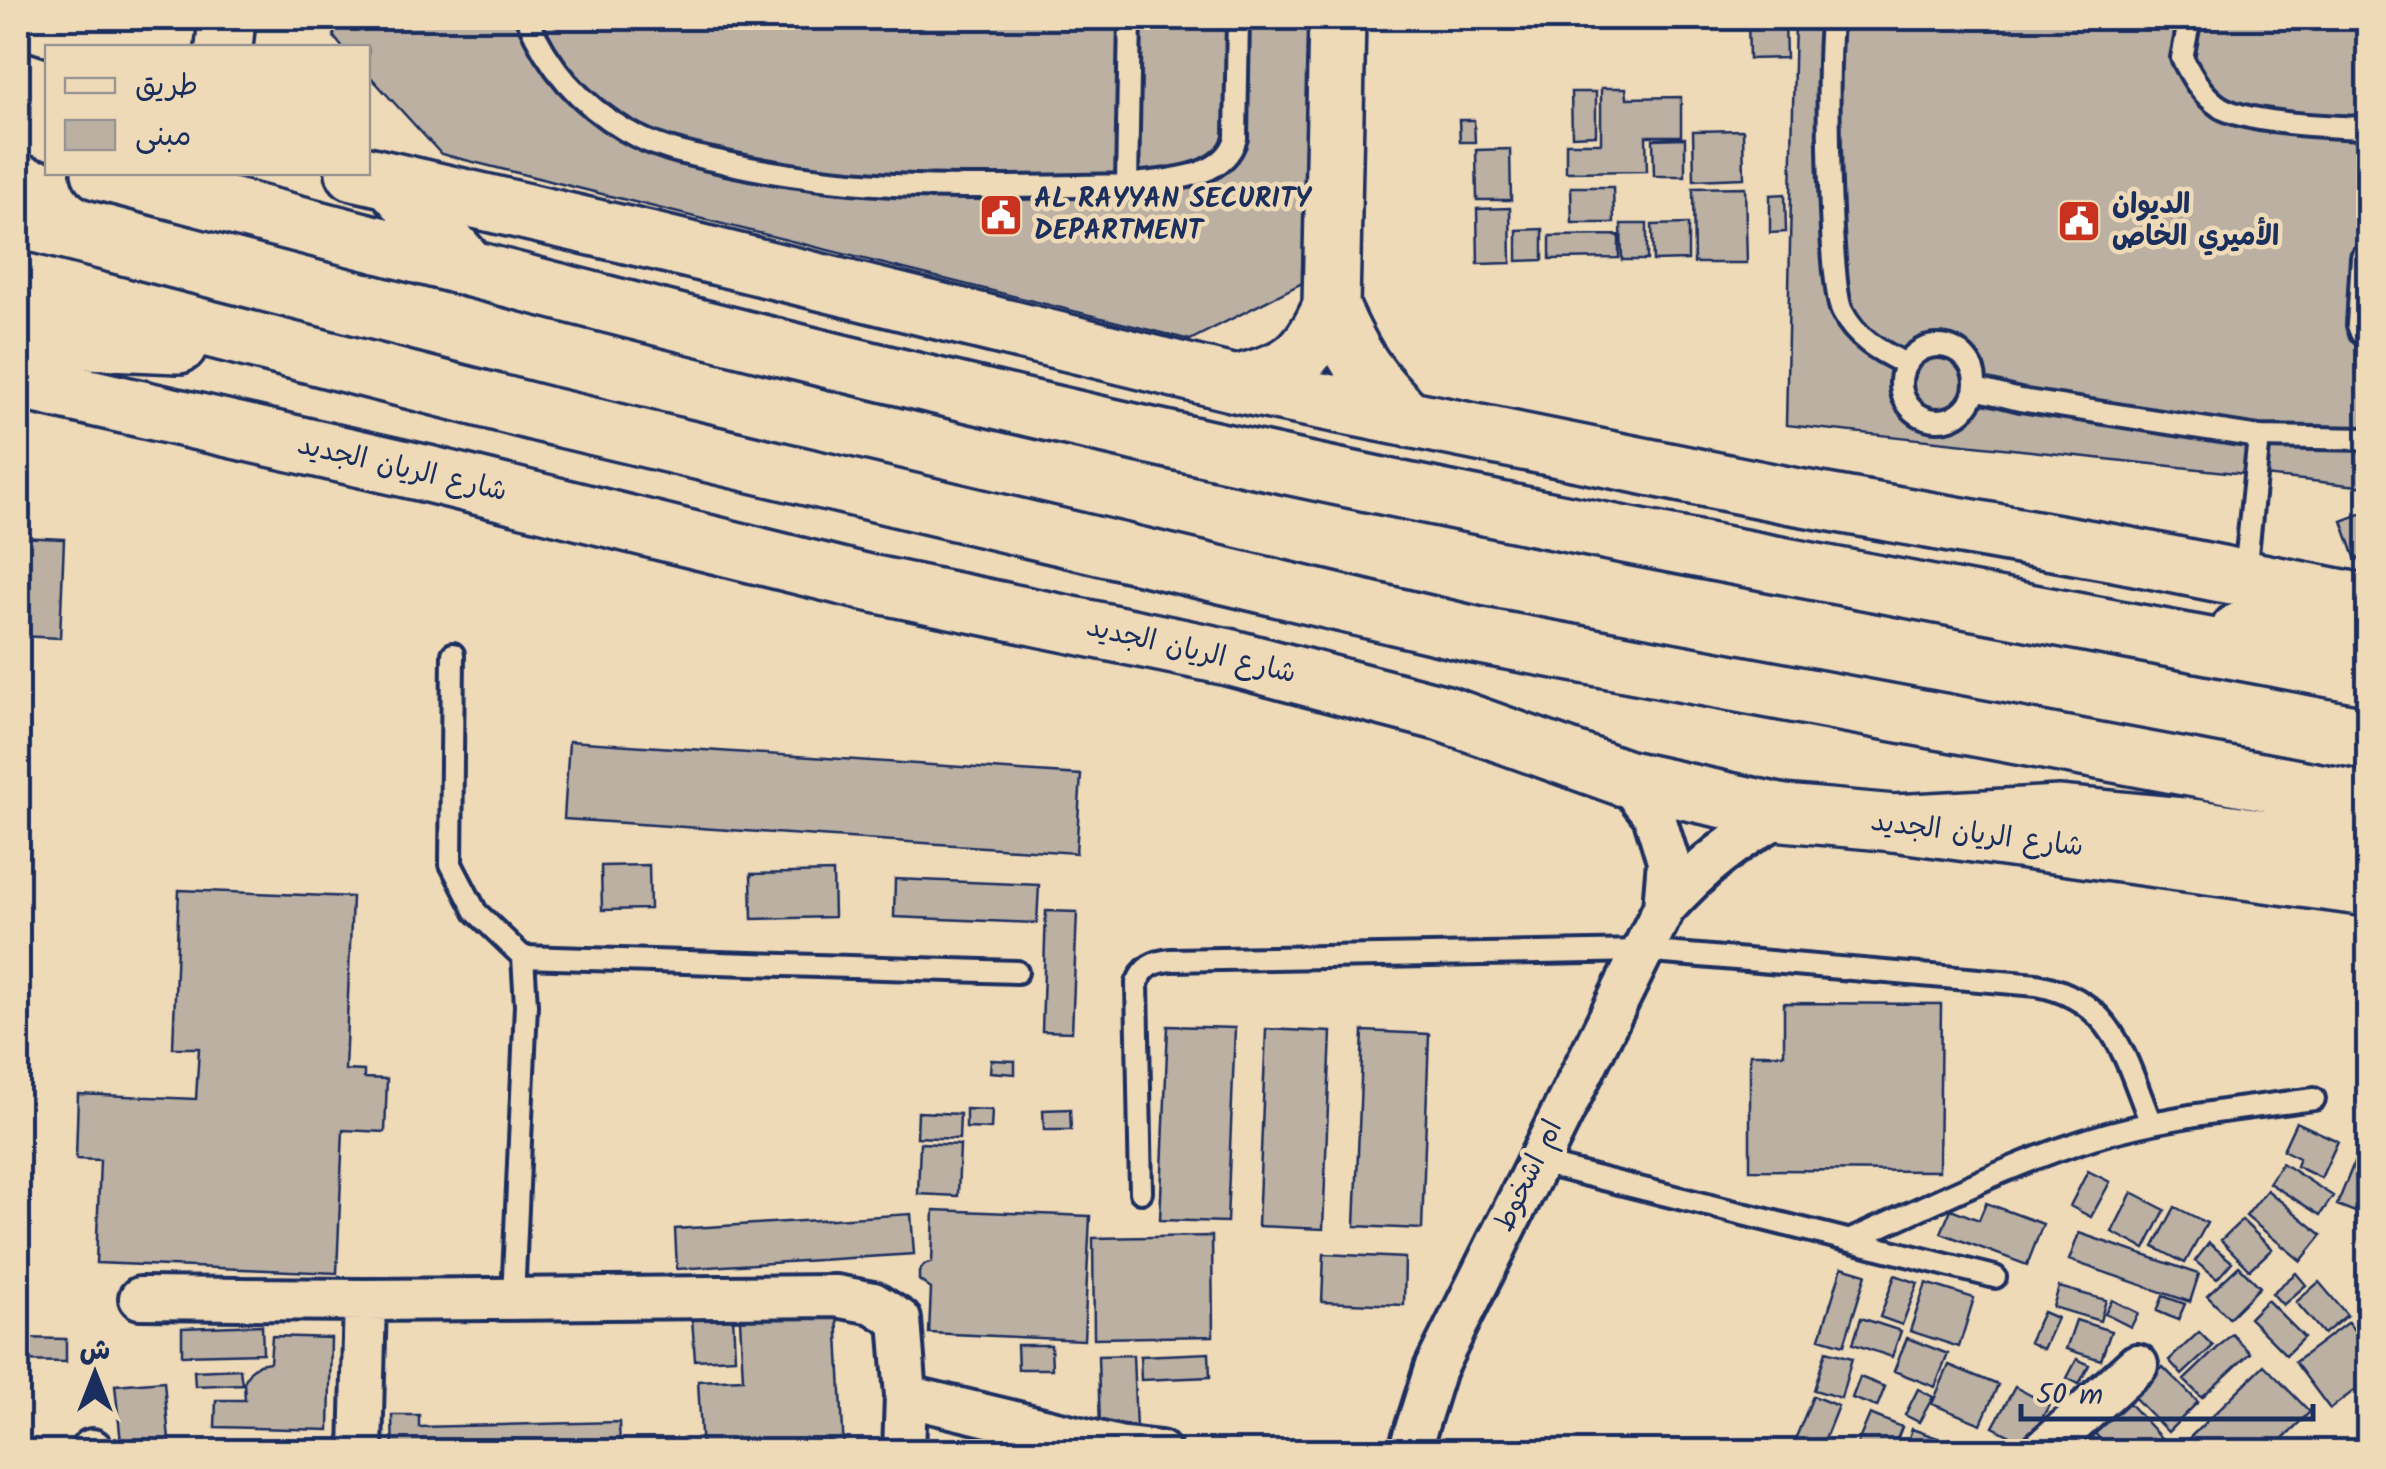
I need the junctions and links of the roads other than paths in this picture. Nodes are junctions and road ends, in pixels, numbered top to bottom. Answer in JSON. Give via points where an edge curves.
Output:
{"nodes":[{"id":1,"x":227,"y":18,"type":"edge"},
{"id":2,"x":246,"y":18,"type":"edge"},
{"id":3,"x":527,"y":18,"type":"edge"},
{"id":4,"x":1130,"y":18,"type":"edge"},
{"id":5,"x":1238,"y":18,"type":"edge"},
{"id":6,"x":1337,"y":18,"type":"edge"},
{"id":7,"x":1832,"y":18,"type":"edge"},
{"id":8,"x":2190,"y":18,"type":"edge"},
{"id":9,"x":224,"y":45,"type":"edge"},
{"id":10,"x":245,"y":45,"type":"edge"},
{"id":11,"x":18,"y":79,"type":"edge"},
{"id":12,"x":45,"y":88,"type":"edge"},
{"id":13,"x":18,"y":119,"type":"edge"},
{"id":14,"x":2368,"y":128,"type":"edge"},
{"id":15,"x":45,"y":130,"type":"edge"},
{"id":16,"x":18,"y":151,"type":"edge"},
{"id":17,"x":45,"y":158,"type":"edge"},
{"id":18,"x":111,"y":175,"type":"edge"},
{"id":19,"x":164,"y":175,"type":"edge"},
{"id":20,"x":373,"y":178,"type":"edge"},
{"id":21,"x":1127,"y":186,"type":"junction"},
{"id":22,"x":271,"y":217,"type":"junction"},
{"id":23,"x":2368,"y":250,"type":"edge"},
{"id":24,"x":470,"y":269,"type":"junction"},
{"id":25,"x":18,"y":280,"type":"edge"},
{"id":26,"x":1332,"y":307,"type":"junction"},
{"id":27,"x":2368,"y":337,"type":"edge"},
{"id":28,"x":18,"y":338,"type":"edge"},
{"id":29,"x":290,"y":349,"type":"junction"},
{"id":30,"x":1906,"y":364,"type":"junction"},
{"id":31,"x":18,"y":381,"type":"edge"},
{"id":32,"x":1236,"y":384,"type":"junction"},
{"id":33,"x":1976,"y":389,"type":"junction"},
{"id":34,"x":1408,"y":419,"type":"junction"},
{"id":35,"x":2259,"y":437,"type":"junction"},
{"id":36,"x":2368,"y":439,"type":"edge"},
{"id":37,"x":2244,"y":578,"type":"junction"},
{"id":38,"x":1915,"y":590,"type":"junction"},
{"id":39,"x":2368,"y":603,"type":"edge"},
{"id":40,"x":2368,"y":612,"type":"edge"},
{"id":41,"x":454,"y":654,"type":"dead end"},
{"id":42,"x":2368,"y":676,"type":"edge"},
{"id":43,"x":1624,"y":778,"type":"junction"},
{"id":44,"x":2368,"y":801,"type":"edge"},
{"id":45,"x":1784,"y":813,"type":"junction"},
{"id":46,"x":1894,"y":823,"type":"junction"},
{"id":47,"x":2368,"y":853,"type":"edge"},
{"id":48,"x":2368,"y":888,"type":"edge"},
{"id":49,"x":1664,"y":908,"type":"junction"},
{"id":50,"x":1642,"y":951,"type":"junction"},
{"id":51,"x":523,"y":958,"type":"junction"},
{"id":52,"x":1017,"y":972,"type":"dead end"},
{"id":53,"x":2314,"y":1099,"type":"dead end"},
{"id":54,"x":2151,"y":1124,"type":"junction"},
{"id":55,"x":1535,"y":1162,"type":"junction"},
{"id":56,"x":1141,"y":1192,"type":"dead end"},
{"id":57,"x":1851,"y":1240,"type":"junction"},
{"id":58,"x":1995,"y":1277,"type":"dead end"},
{"id":59,"x":140,"y":1298,"type":"dead end"},
{"id":60,"x":513,"y":1299,"type":"junction"},
{"id":61,"x":366,"y":1300,"type":"junction"},
{"id":62,"x":2136,"y":1366,"type":"dead end"},
{"id":63,"x":906,"y":1396,"type":"junction"},
{"id":64,"x":1411,"y":1451,"type":"edge"},
{"id":65,"x":360,"y":1452,"type":"edge"},
{"id":66,"x":904,"y":1452,"type":"edge"},
{"id":67,"x":1160,"y":1452,"type":"edge"},
{"id":68,"x":2041,"y":1452,"type":"edge"}],
"edges":[{"from":1,"to":9,"type":"main road"},
{"from":2,"to":10,"type":"main road"},
{"from":3,"to":21,"type":"lane","via":[[555,71],[578,93],[624,130],[666,150],[804,178],[954,188]]},
{"from":4,"to":21,"type":"lane"},
{"from":5,"to":21,"type":"lane","via":[[1233,150],[1212,170]]},
{"from":6,"to":26,"type":"main road"},
{"from":7,"to":30,"type":"lane","via":[[1831,212],[1840,308],[1859,336]]},
{"from":8,"to":14,"type":"lane","via":[[2182,58],[2199,89],[2224,109],[2276,121]]},
{"from":11,"to":12,"type":"main road"},
{"from":13,"to":15,"type":"main road"},
{"from":16,"to":17,"type":"main road"},
{"from":18,"to":22,"type":"main road"},
{"from":19,"to":22,"type":"main road"},
{"from":20,"to":24,"type":"main road"},
{"from":20,"to":32,"type":"main road"},
{"from":22,"to":24,"type":"main road"},
{"from":23,"to":27,"type":"lane","via":[[2362,257],[2358,325]]},
{"from":24,"to":38,"type":"main road","via":[[1068,416]]},
{"from":25,"to":29,"type":"main road"},
{"from":26,"to":32,"type":"main road","via":[[1317,340],[1282,371]]},
{"from":26,"to":34,"type":"main road","via":[[1372,384]]},
{"from":28,"to":29,"type":"main road"},
{"from":29,"to":44,"type":"main road","via":[[1475,635]]},
{"from":30,"to":33,"type":"lane","via":[[1916,352],[1944,346],[1969,360]]},
{"from":30,"to":33,"type":"lane","via":[[1901,392],[1918,415],[1947,419],[1960,413]]},
{"from":31,"to":43,"type":"main road","name":"شارع الريان الجديد","via":[[864,582],[1228,657],[1442,714]]},
{"from":32,"to":34,"type":"main road"},
{"from":33,"to":35,"type":"lane"},
{"from":34,"to":37,"type":"main road"},
{"from":35,"to":36,"type":"lane"},
{"from":35,"to":37,"type":"lane"},
{"from":37,"to":39,"type":"main road"},
{"from":38,"to":40,"type":"main road","via":[[2230,632],[2310,627]]},
{"from":38,"to":42,"type":"main road"},
{"from":41,"to":51,"type":"lane","via":[[450,864],[476,912]]},
{"from":43,"to":45,"type":"main road","name":"شارع الريان الجديد"},
{"from":43,"to":49,"type":"street","name":"ام اشخوط","via":[[1659,830],[1668,860]]},
{"from":45,"to":46,"type":"main road","name":"شارع الريان الجديد"},
{"from":45,"to":49,"type":"street","name":"ام اشخوط","via":[[1739,838]]},
{"from":46,"to":47,"type":"main road","via":[[2060,814]]},
{"from":46,"to":48,"type":"main road","name":"شارع الريان الجديد"},
{"from":49,"to":50,"type":"street","name":"ام اشخوط"},
{"from":50,"to":54,"type":"lane","via":[[2057,988],[2106,1021]]},
{"from":50,"to":55,"type":"street","name":"ام اشخوط"},
{"from":50,"to":56,"type":"lane","via":[[1158,961],[1136,983]]},
{"from":51,"to":52,"type":"lane"},
{"from":51,"to":60,"type":"lane"},
{"from":53,"to":54,"type":"lane"},
{"from":54,"to":57,"type":"lane","via":[[2040,1157]]},
{"from":55,"to":57,"type":"lane"},
{"from":55,"to":64,"type":"street","name":"ام اشخوط","via":[[1435,1369]]},
{"from":57,"to":58,"type":"lane"},
{"from":59,"to":61,"type":"street"},
{"from":60,"to":61,"type":"street"},
{"from":60,"to":63,"type":"street","via":[[836,1296],[872,1304],[900,1320]]},
{"from":61,"to":65,"type":"street"},
{"from":62,"to":68,"type":"street"},
{"from":63,"to":66,"type":"street"},
{"from":63,"to":67,"type":"street"}]}
